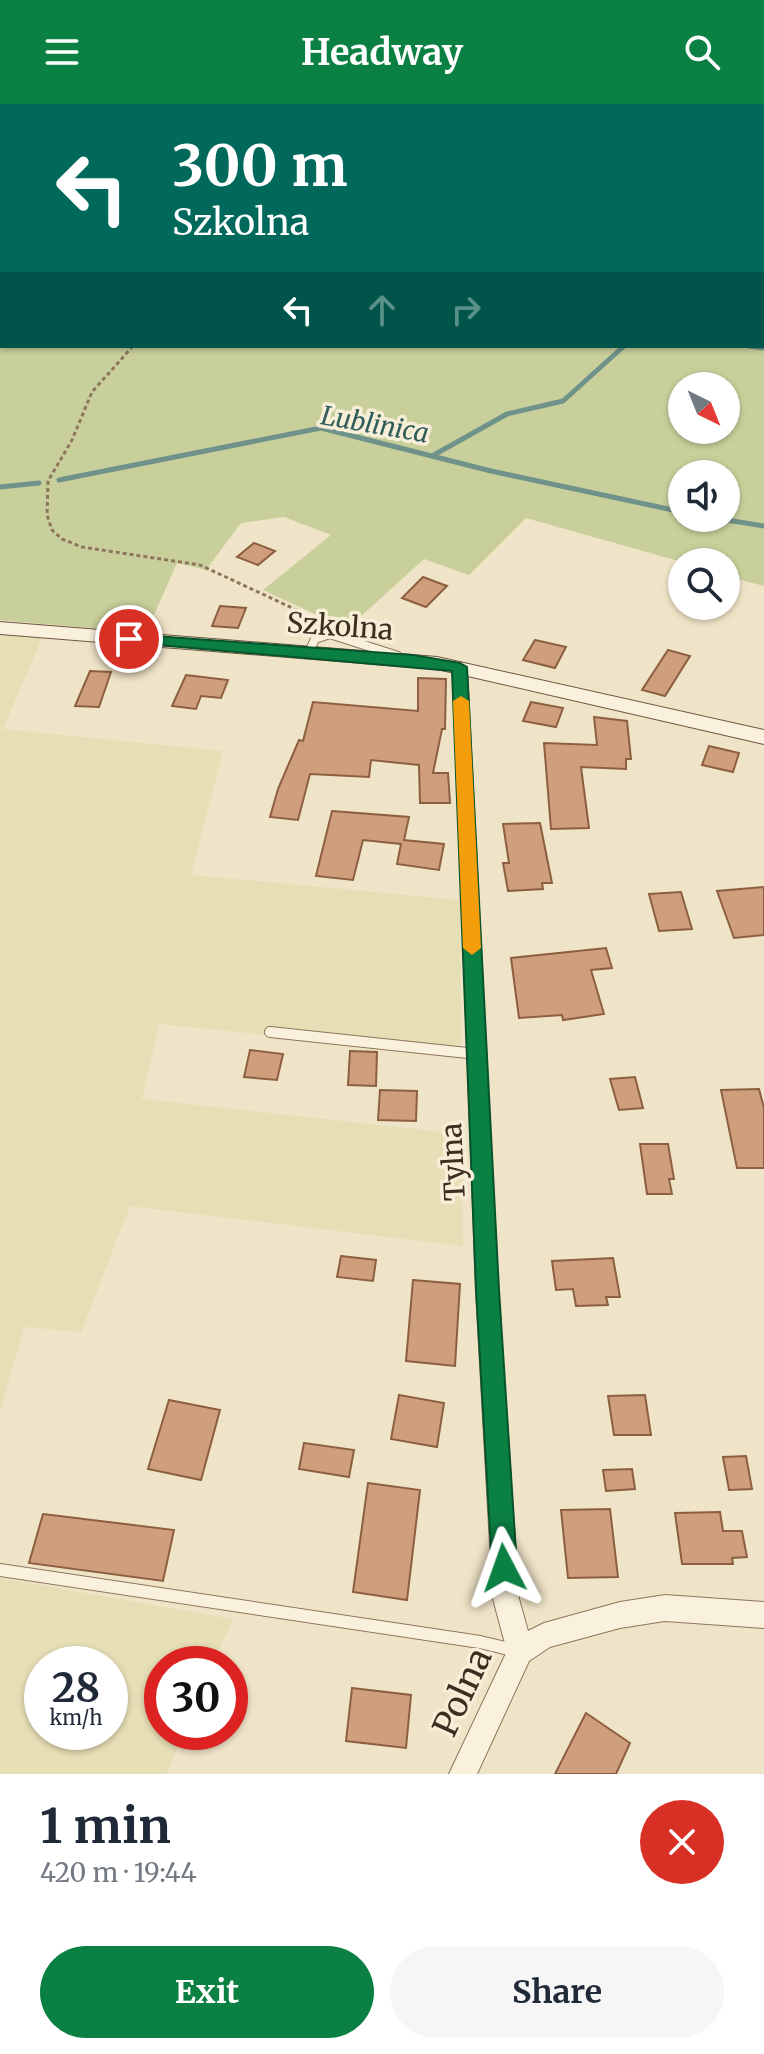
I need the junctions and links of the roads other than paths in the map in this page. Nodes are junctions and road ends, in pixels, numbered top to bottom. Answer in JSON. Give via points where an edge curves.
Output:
{"nodes":[{"id":1,"x":305,"y":626,"type":"dead end"},
{"id":2,"x":0,"y":628,"type":"edge"},
{"id":3,"x":330,"y":635,"type":"junction"},
{"id":4,"x":309,"y":652,"type":"junction"},
{"id":5,"x":413,"y":660,"type":"junction"},
{"id":6,"x":460,"y":667,"type":"junction"},
{"id":7,"x":764,"y":737,"type":"edge"},
{"id":8,"x":270,"y":1032,"type":"dead end"},
{"id":9,"x":477,"y":1054,"type":"junction"},
{"id":10,"x":0,"y":1570,"type":"edge"},
{"id":11,"x":764,"y":1615,"type":"edge"},
{"id":12,"x":520,"y":1652,"type":"junction"},
{"id":13,"x":463,"y":1774,"type":"edge"}],
"edges":[{"from":1,"to":3,"type":"lane"},
{"from":2,"to":4,"type":"street","name":"Szkolna"},
{"from":3,"to":4,"type":"lane","via":[[315,639]]},
{"from":3,"to":5,"type":"lane"},
{"from":4,"to":5,"type":"street","name":"Szkolna"},
{"from":5,"to":6,"type":"street","name":"Szkolna"},
{"from":6,"to":7,"type":"street","name":"Szkolna"},
{"from":6,"to":9,"type":"street","name":"Tylna"},
{"from":8,"to":9,"type":"lane"},
{"from":9,"to":12,"type":"street","name":"Tylna","via":[[506,1599]]},
{"from":10,"to":12,"type":"lane"},
{"from":11,"to":12,"type":"street","name":"Polna","via":[[665,1608],[544,1636]]},
{"from":12,"to":13,"type":"street","name":"Polna"}]}
